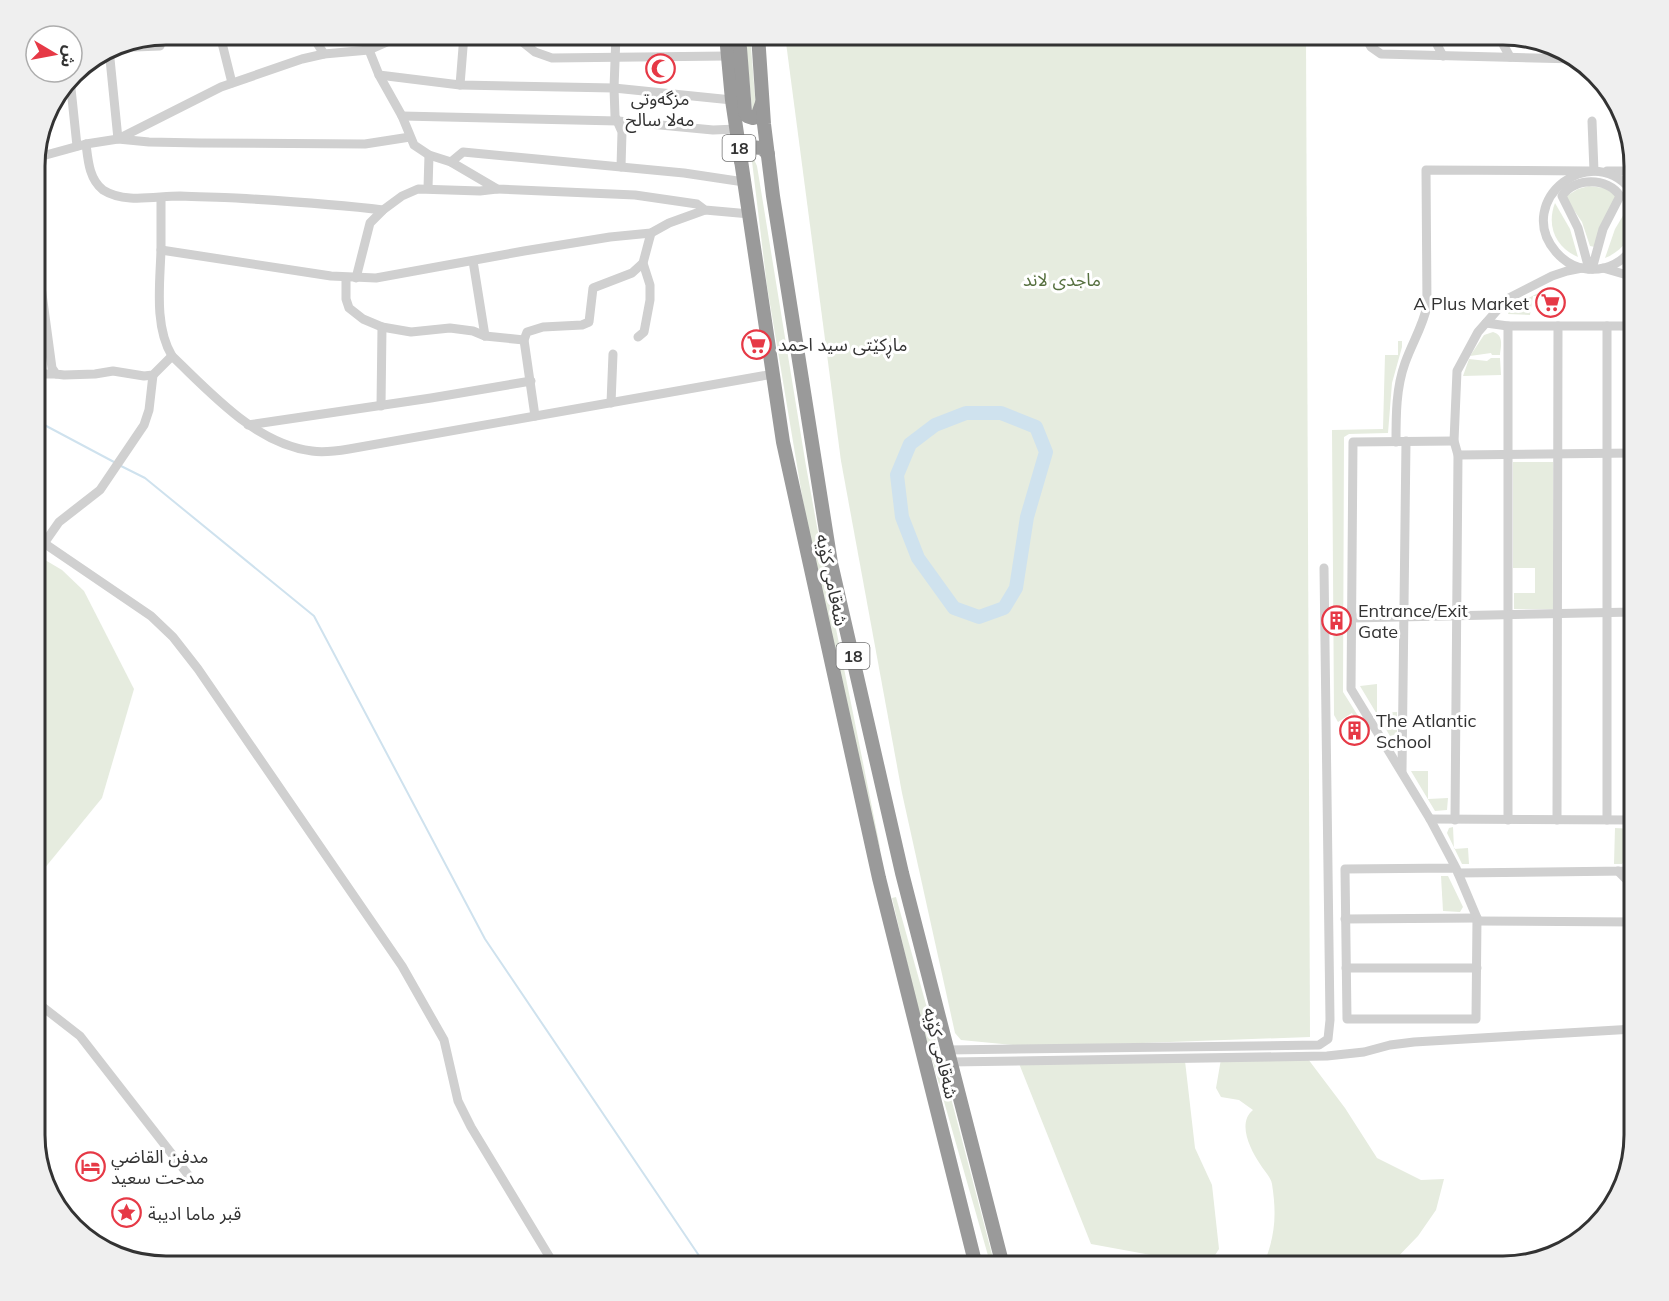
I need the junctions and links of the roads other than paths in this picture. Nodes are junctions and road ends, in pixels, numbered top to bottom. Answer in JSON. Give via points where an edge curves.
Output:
{"nodes":[{"id":1,"x":223,"y":45,"type":"edge"},
{"id":2,"x":319,"y":45,"type":"edge"},
{"id":3,"x":380,"y":45,"type":"edge"},
{"id":4,"x":463,"y":45,"type":"edge"},
{"id":5,"x":527,"y":45,"type":"edge"},
{"id":6,"x":616,"y":45,"type":"edge"},
{"id":7,"x":727,"y":45,"type":"edge"},
{"id":8,"x":737,"y":45,"type":"edge"},
{"id":9,"x":759,"y":45,"type":"edge"},
{"id":10,"x":1370,"y":45,"type":"edge"},
{"id":11,"x":1438,"y":45,"type":"edge"},
{"id":12,"x":1504,"y":45,"type":"edge"},
{"id":13,"x":160,"y":46,"type":"dead end"},
{"id":14,"x":142,"y":47,"type":"edge"},
{"id":15,"x":369,"y":50,"type":"junction"},
{"id":16,"x":324,"y":54,"type":"junction"},
{"id":17,"x":616,"y":56,"type":"junction"},
{"id":18,"x":727,"y":56,"type":"junction"},
{"id":19,"x":1443,"y":56,"type":"junction"},
{"id":20,"x":1510,"y":57,"type":"junction"},
{"id":21,"x":1558,"y":58,"type":"edge"},
{"id":22,"x":110,"y":59,"type":"edge"},
{"id":23,"x":379,"y":75,"type":"junction"},
{"id":24,"x":232,"y":83,"type":"junction"},
{"id":25,"x":460,"y":85,"type":"junction"},
{"id":26,"x":614,"y":88,"type":"junction"},
{"id":27,"x":72,"y":90,"type":"edge"},
{"id":28,"x":732,"y":100,"type":"junction"},
{"id":29,"x":763,"y":101,"type":"junction"},
{"id":30,"x":402,"y":116,"type":"junction"},
{"id":31,"x":618,"y":121,"type":"junction"},
{"id":32,"x":1592,"y":122,"type":"dead end"},
{"id":33,"x":737,"y":129,"type":"junction"},
{"id":34,"x":410,"y":137,"type":"junction"},
{"id":35,"x":118,"y":139,"type":"junction"},
{"id":36,"x":82,"y":145,"type":"junction"},
{"id":37,"x":768,"y":154,"type":"junction"},
{"id":38,"x":45,"y":155,"type":"edge"},
{"id":39,"x":429,"y":155,"type":"junction"},
{"id":40,"x":741,"y":160,"type":"junction"},
{"id":41,"x":451,"y":162,"type":"junction"},
{"id":42,"x":621,"y":167,"type":"junction"},
{"id":43,"x":1594,"y":171,"type":"junction"},
{"id":44,"x":1624,"y":171,"type":"edge"},
{"id":45,"x":744,"y":182,"type":"junction"},
{"id":46,"x":1624,"y":184,"type":"edge"},
{"id":47,"x":428,"y":188,"type":"junction"},
{"id":48,"x":497,"y":189,"type":"junction"},
{"id":49,"x":161,"y":198,"type":"junction"},
{"id":50,"x":383,"y":210,"type":"junction"},
{"id":51,"x":705,"y":210,"type":"junction"},
{"id":52,"x":750,"y":214,"type":"junction"},
{"id":53,"x":651,"y":233,"type":"junction"},
{"id":54,"x":161,"y":250,"type":"junction"},
{"id":55,"x":1562,"y":258,"type":"junction"},
{"id":56,"x":1624,"y":258,"type":"joint"},
{"id":57,"x":472,"y":261,"type":"junction"},
{"id":58,"x":643,"y":263,"type":"junction"},
{"id":59,"x":1603,"y":268,"type":"junction"},
{"id":60,"x":1588,"y":269,"type":"junction"},
{"id":61,"x":1624,"y":271,"type":"edge"},
{"id":62,"x":1559,"y":274,"type":"junction"},
{"id":63,"x":1624,"y":274,"type":"edge"},
{"id":64,"x":351,"y":278,"type":"junction"},
{"id":65,"x":45,"y":316,"type":"edge"},
{"id":66,"x":1486,"y":323,"type":"junction"},
{"id":67,"x":1508,"y":326,"type":"junction"},
{"id":68,"x":1558,"y":326,"type":"junction"},
{"id":69,"x":1608,"y":326,"type":"junction"},
{"id":70,"x":1624,"y":326,"type":"edge"},
{"id":71,"x":382,"y":327,"type":"junction"},
{"id":72,"x":485,"y":336,"type":"junction"},
{"id":73,"x":638,"y":337,"type":"dead end"},
{"id":74,"x":524,"y":340,"type":"junction"},
{"id":75,"x":613,"y":354,"type":"dead end"},
{"id":76,"x":172,"y":356,"type":"junction"},
{"id":77,"x":45,"y":374,"type":"edge"},
{"id":78,"x":56,"y":374,"type":"junction"},
{"id":79,"x":773,"y":374,"type":"junction"},
{"id":80,"x":153,"y":375,"type":"junction"},
{"id":81,"x":531,"y":381,"type":"junction"},
{"id":82,"x":611,"y":403,"type":"junction"},
{"id":83,"x":381,"y":406,"type":"junction"},
{"id":84,"x":535,"y":416,"type":"junction"},
{"id":85,"x":248,"y":424,"type":"junction"},
{"id":86,"x":1454,"y":441,"type":"junction"},
{"id":87,"x":1401,"y":442,"type":"junction"},
{"id":88,"x":1624,"y":453,"type":"edge"},
{"id":89,"x":1557,"y":454,"type":"junction"},
{"id":90,"x":1607,"y":454,"type":"junction"},
{"id":91,"x":1458,"y":455,"type":"junction"},
{"id":92,"x":1508,"y":455,"type":"junction"},
{"id":93,"x":45,"y":542,"type":"joint"},
{"id":94,"x":1324,"y":568,"type":"dead end"},
{"id":95,"x":1607,"y":612,"type":"junction"},
{"id":96,"x":1624,"y":612,"type":"edge"},
{"id":97,"x":1326,"y":614,"type":"junction"},
{"id":98,"x":1557,"y":614,"type":"junction"},
{"id":99,"x":1508,"y":615,"type":"junction"},
{"id":100,"x":1456,"y":616,"type":"junction"},
{"id":101,"x":1403,"y":617,"type":"junction"},
{"id":102,"x":1352,"y":619,"type":"junction"},
{"id":103,"x":1326,"y":627,"type":"junction"},
{"id":104,"x":1401,"y":771,"type":"junction"},
{"id":105,"x":1430,"y":819,"type":"junction"},
{"id":106,"x":1455,"y":820,"type":"junction"},
{"id":107,"x":1508,"y":820,"type":"junction"},
{"id":108,"x":1557,"y":820,"type":"junction"},
{"id":109,"x":1607,"y":820,"type":"junction"},
{"id":110,"x":1624,"y":820,"type":"edge"},
{"id":111,"x":1456,"y":870,"type":"junction"},
{"id":112,"x":1618,"y":871,"type":"junction"},
{"id":113,"x":1624,"y":871,"type":"edge"},
{"id":114,"x":902,"y":873,"type":"junction"},
{"id":115,"x":1624,"y":877,"type":"edge"},
{"id":116,"x":879,"y":878,"type":"junction"},
{"id":117,"x":1345,"y":919,"type":"junction"},
{"id":118,"x":1477,"y":919,"type":"junction"},
{"id":119,"x":1624,"y":922,"type":"edge"},
{"id":120,"x":1346,"y":968,"type":"junction"},
{"id":121,"x":1477,"y":968,"type":"junction"},
{"id":122,"x":45,"y":1009,"type":"edge"},
{"id":123,"x":1624,"y":1030,"type":"edge"},
{"id":124,"x":948,"y":1056,"type":"junction"},
{"id":125,"x":189,"y":1176,"type":"dead end"},
{"id":126,"x":549,"y":1256,"type":"edge"},
{"id":127,"x":974,"y":1256,"type":"edge"},
{"id":128,"x":1000,"y":1256,"type":"edge"}],
"edges":[{"from":1,"to":24,"type":"street"},
{"from":2,"to":16,"type":"street"},
{"from":3,"to":15,"type":"street"},
{"from":4,"to":25,"type":"street"},
{"from":5,"to":17,"type":"street","via":[[552,58]]},
{"from":6,"to":17,"type":"street"},
{"from":7,"to":18,"type":"highway","name":"شەقامی کۆیە","number":"18"},
{"from":8,"to":29,"type":"highway","via":[[747,116],[757,117]]},
{"from":9,"to":29,"type":"highway","name":"شەقامی کۆیە","number":"18"},
{"from":10,"to":19,"type":"street","via":[[1378,53]]},
{"from":11,"to":19,"type":"street"},
{"from":12,"to":20,"type":"street"},
{"from":13,"to":14,"type":"street"},
{"from":15,"to":16,"type":"street"},
{"from":15,"to":23,"type":"street"},
{"from":16,"to":24,"type":"street"},
{"from":17,"to":18,"type":"street"},
{"from":17,"to":26,"type":"street"},
{"from":18,"to":28,"type":"highway","name":"شەقامی کۆیە","number":"18"},
{"from":19,"to":20,"type":"street"},
{"from":20,"to":21,"type":"street"},
{"from":22,"to":35,"type":"street"},
{"from":23,"to":25,"type":"street"},
{"from":23,"to":30,"type":"street"},
{"from":24,"to":35,"type":"street"},
{"from":25,"to":26,"type":"street"},
{"from":26,"to":28,"type":"street"},
{"from":26,"to":31,"type":"street"},
{"from":27,"to":36,"type":"street"},
{"from":28,"to":33,"type":"highway","name":"شەقامی کۆیە","number":"18"},
{"from":29,"to":37,"type":"highway","name":"شەقامی کۆیە","number":"18"},
{"from":30,"to":31,"type":"street"},
{"from":30,"to":34,"type":"street"},
{"from":31,"to":33,"type":"street"},
{"from":31,"to":42,"type":"street","via":[[622,132]]},
{"from":32,"to":43,"type":"street"},
{"from":33,"to":40,"type":"highway","name":"شەقامی کۆیە","number":"18"},
{"from":34,"to":35,"type":"street","via":[[365,144]]},
{"from":34,"to":39,"type":"street","via":[[414,145]]},
{"from":35,"to":36,"type":"street"},
{"from":36,"to":38,"type":"street"},
{"from":36,"to":49,"type":"street","via":[[90,172],[103,189],[130,197]]},
{"from":37,"to":40,"type":"highway","via":[[762,148],[750,147]]},
{"from":37,"to":114,"type":"highway","name":"شەقامی کۆیە","number":"18","via":[[831,562]]},
{"from":39,"to":41,"type":"street"},
{"from":39,"to":47,"type":"street"},
{"from":40,"to":45,"type":"highway","name":"شەقامی کۆیە","number":"18"},
{"from":41,"to":42,"type":"street","via":[[464,152]]},
{"from":41,"to":48,"type":"street"},
{"from":42,"to":45,"type":"street"},
{"from":43,"to":44,"type":"street"},
{"from":43,"to":46,"type":"street"},
{"from":43,"to":55,"type":"street","via":[[1562,182],[1546,208],[1546,235]]},
{"from":43,"to":87,"type":"street","via":[[1426,170],[1427,306],[1401,375],[1397,403]]},
{"from":45,"to":52,"type":"highway","name":"شەقامی کۆیە","number":"18"},
{"from":47,"to":48,"type":"street"},
{"from":47,"to":50,"type":"street","via":[[402,196]]},
{"from":48,"to":51,"type":"street","via":[[635,195],[697,204]]},
{"from":49,"to":50,"type":"street","via":[[236,198]]},
{"from":49,"to":54,"type":"street"},
{"from":50,"to":64,"type":"street","via":[[370,223]]},
{"from":51,"to":52,"type":"street"},
{"from":51,"to":53,"type":"street"},
{"from":52,"to":79,"type":"highway","name":"شەقامی کۆیە","number":"18"},
{"from":53,"to":57,"type":"street"},
{"from":53,"to":58,"type":"street"},
{"from":54,"to":64,"type":"street"},
{"from":54,"to":76,"type":"street","via":[[162,329]]},
{"from":55,"to":60,"type":"street"},
{"from":55,"to":62,"type":"street","via":[[1565,268]]},
{"from":56,"to":59,"type":"street"},
{"from":56,"to":61,"type":"street"},
{"from":57,"to":64,"type":"street","via":[[376,278]]},
{"from":57,"to":72,"type":"street"},
{"from":58,"to":73,"type":"street","via":[[650,300],[644,332]]},
{"from":58,"to":74,"type":"street","via":[[632,273],[593,288],[589,322],[543,327],[527,332]]},
{"from":59,"to":60,"type":"street"},
{"from":59,"to":63,"type":"street"},
{"from":60,"to":60,"type":"street","via":[[1620,196],[1605,184],[1591,182],[1573,187],[1562,196],[1578,228]]},
{"from":60,"to":62,"type":"street"},
{"from":62,"to":66,"type":"street","via":[[1508,299]]},
{"from":64,"to":71,"type":"street","via":[[346,299],[349,308]]},
{"from":65,"to":78,"type":"street"},
{"from":66,"to":67,"type":"street"},
{"from":66,"to":86,"type":"street","via":[[1457,371]]},
{"from":67,"to":68,"type":"street"},
{"from":67,"to":92,"type":"street"},
{"from":68,"to":69,"type":"street"},
{"from":68,"to":89,"type":"street"},
{"from":69,"to":70,"type":"street"},
{"from":69,"to":90,"type":"street"},
{"from":71,"to":72,"type":"street","via":[[411,332],[450,328]]},
{"from":71,"to":83,"type":"street"},
{"from":72,"to":74,"type":"street"},
{"from":74,"to":81,"type":"street"},
{"from":75,"to":82,"type":"street"},
{"from":76,"to":80,"type":"street"},
{"from":76,"to":85,"type":"street"},
{"from":77,"to":78,"type":"street"},
{"from":78,"to":80,"type":"street","via":[[113,371]]},
{"from":79,"to":82,"type":"street"},
{"from":79,"to":116,"type":"highway","name":"شەقامی کۆیە","number":"18","via":[[783,442]]},
{"from":80,"to":93,"type":"street","via":[[144,424],[100,490],[59,522]]},
{"from":81,"to":83,"type":"street"},
{"from":81,"to":84,"type":"street"},
{"from":82,"to":84,"type":"street"},
{"from":83,"to":85,"type":"street"},
{"from":84,"to":85,"type":"street","via":[[315,452],[277,442]]},
{"from":86,"to":87,"type":"street"},
{"from":86,"to":91,"type":"street"},
{"from":87,"to":101,"type":"street"},
{"from":87,"to":102,"type":"street","via":[[1353,442]]},
{"from":88,"to":90,"type":"street"},
{"from":89,"to":90,"type":"street"},
{"from":89,"to":92,"type":"street"},
{"from":89,"to":98,"type":"street"},
{"from":90,"to":95,"type":"street"},
{"from":91,"to":92,"type":"street"},
{"from":91,"to":100,"type":"street"},
{"from":92,"to":99,"type":"street"},
{"from":93,"to":126,"type":"street","via":[[151,616],[198,669],[402,966],[444,1040],[458,1101],[471,1127]]},
{"from":94,"to":97,"type":"street"},
{"from":95,"to":96,"type":"street"},
{"from":95,"to":98,"type":"street"},
{"from":95,"to":109,"type":"street"},
{"from":97,"to":102,"type":"street"},
{"from":97,"to":103,"type":"street"},
{"from":98,"to":99,"type":"street"},
{"from":98,"to":108,"type":"street"},
{"from":99,"to":100,"type":"street"},
{"from":99,"to":107,"type":"street"},
{"from":100,"to":101,"type":"street"},
{"from":100,"to":106,"type":"street"},
{"from":101,"to":102,"type":"street"},
{"from":101,"to":104,"type":"street"},
{"from":102,"to":103,"type":"street"},
{"from":102,"to":104,"type":"street","via":[[1351,689]]},
{"from":103,"to":124,"type":"street","via":[[1330,1020],[1327,1041],[1319,1045]]},
{"from":104,"to":105,"type":"street"},
{"from":105,"to":106,"type":"street"},
{"from":105,"to":111,"type":"street"},
{"from":106,"to":107,"type":"street"},
{"from":107,"to":108,"type":"street"},
{"from":108,"to":109,"type":"street"},
{"from":109,"to":110,"type":"street"},
{"from":111,"to":112,"type":"street"},
{"from":111,"to":117,"type":"street","via":[[1344,869]]},
{"from":111,"to":118,"type":"street"},
{"from":112,"to":113,"type":"street"},
{"from":112,"to":115,"type":"street"},
{"from":114,"to":116,"type":"highway"},
{"from":114,"to":124,"type":"highway","name":"شەقامی کۆیە","number":"18"},
{"from":116,"to":127,"type":"highway","name":"شەقامی کۆیە","number":"18"},
{"from":117,"to":118,"type":"street"},
{"from":117,"to":120,"type":"street"},
{"from":118,"to":119,"type":"street"},
{"from":118,"to":121,"type":"street"},
{"from":120,"to":121,"type":"street"},
{"from":120,"to":121,"type":"street","via":[[1347,1019],[1476,1019]]},
{"from":122,"to":125,"type":"street","via":[[80,1036]]},
{"from":123,"to":124,"type":"street","via":[[1414,1042],[1327,1056]]},
{"from":124,"to":128,"type":"highway","name":"شەقامی کۆیە","number":"18"}]}
